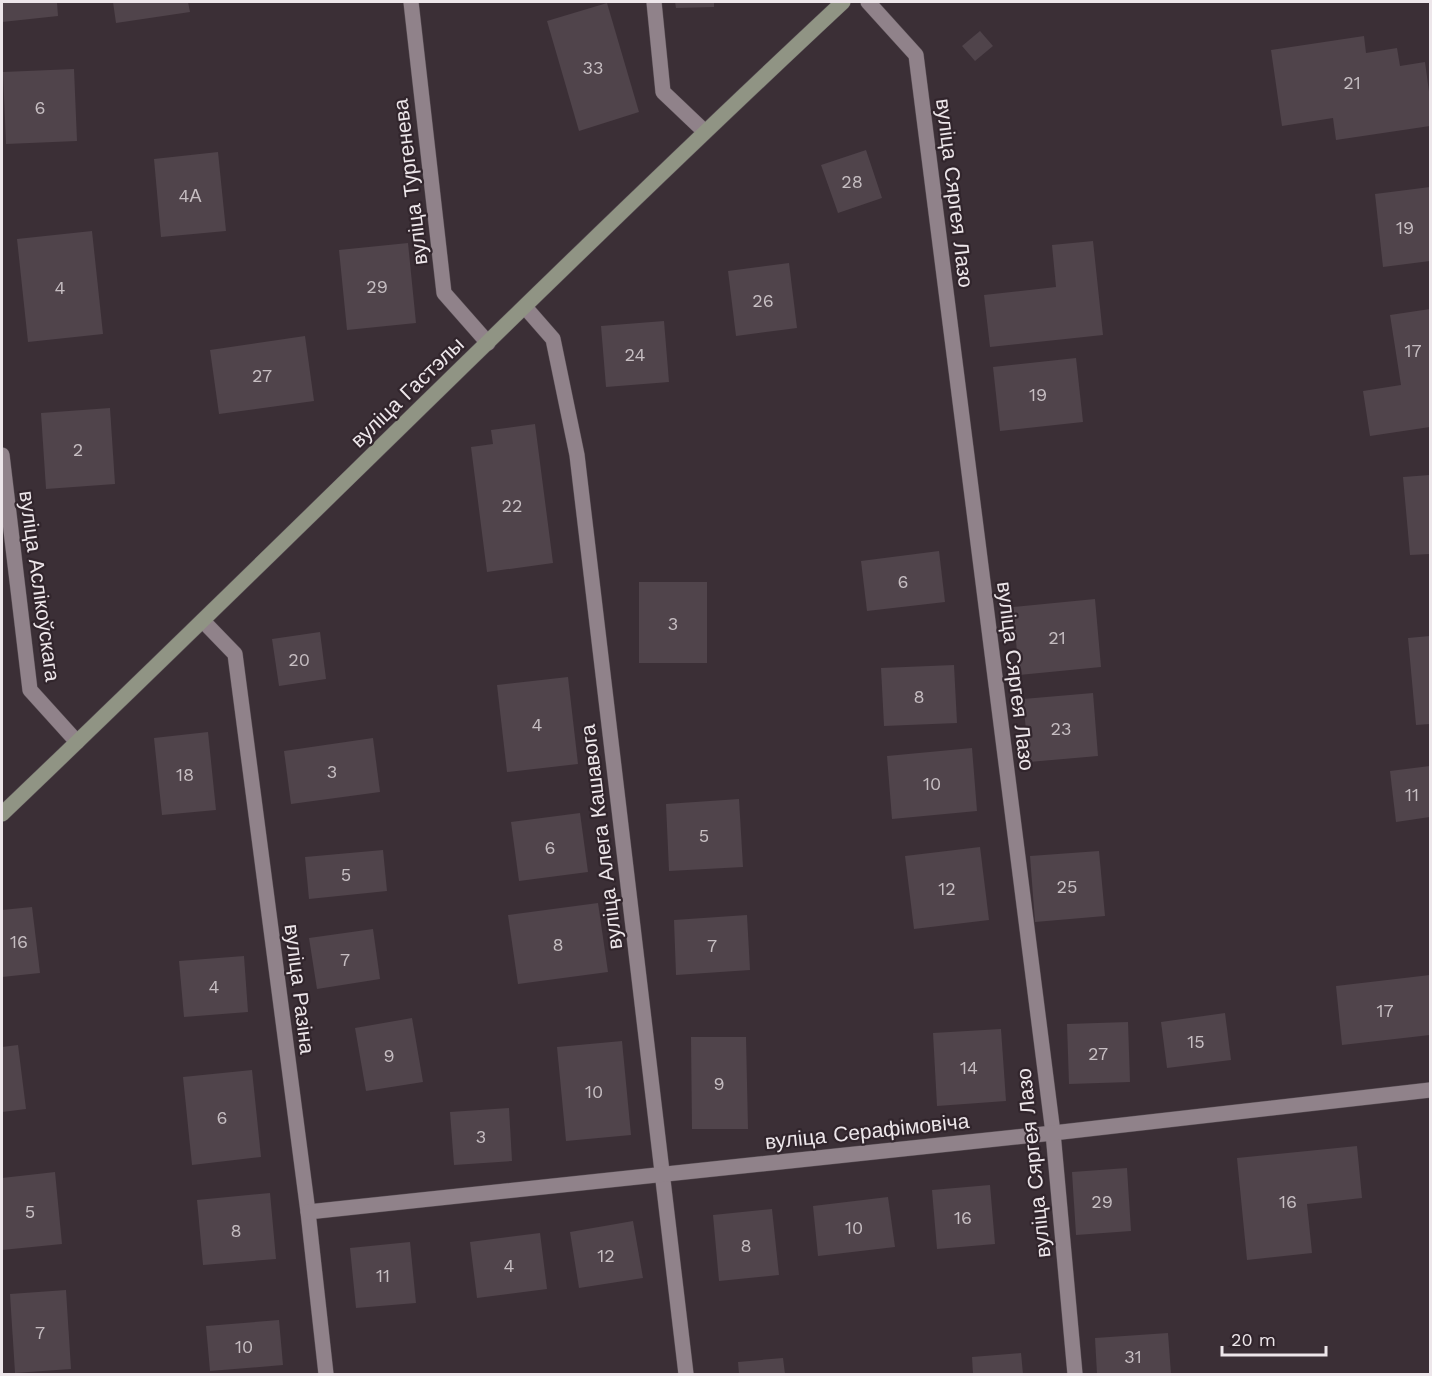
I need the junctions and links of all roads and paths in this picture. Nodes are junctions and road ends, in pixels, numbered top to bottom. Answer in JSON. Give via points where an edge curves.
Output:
{"nodes":[{"id":1,"x":411,"y":2,"type":"edge"},
{"id":2,"x":654,"y":2,"type":"edge"},
{"id":3,"x":843,"y":2,"type":"edge"},
{"id":4,"x":868,"y":2,"type":"edge"},
{"id":5,"x":704,"y":131,"type":"junction"},
{"id":6,"x":525,"y":307,"type":"junction"},
{"id":7,"x":488,"y":343,"type":"junction"},
{"id":8,"x":2,"y":455,"type":"edge"},
{"id":9,"x":203,"y":621,"type":"junction"},
{"id":10,"x":77,"y":742,"type":"junction"},
{"id":11,"x":2,"y":814,"type":"edge"},
{"id":12,"x":1431,"y":1090,"type":"edge"},
{"id":13,"x":1053,"y":1133,"type":"junction"},
{"id":14,"x":662,"y":1174,"type":"junction"},
{"id":15,"x":308,"y":1212,"type":"junction"},
{"id":16,"x":326,"y":1374,"type":"edge"},
{"id":17,"x":686,"y":1374,"type":"edge"},
{"id":18,"x":1075,"y":1374,"type":"edge"}],
"edges":[{"from":1,"to":7,"type":"street","name":"вуліца Тургенева","via":[[444,293]]},
{"from":2,"to":5,"type":"street","via":[[663,92]]},
{"from":3,"to":5,"type":"main road","name":"вуліца Гастэлы"},
{"from":4,"to":13,"type":"street","name":"вуліца Сяргея Лазо","via":[[916,55]]},
{"from":5,"to":6,"type":"main road","name":"вуліца Гастэлы"},
{"from":6,"to":7,"type":"main road","name":"вуліца Гастэлы"},
{"from":6,"to":14,"type":"street","name":"вуліца Алега Кашавога","via":[[553,339],[578,455]]},
{"from":7,"to":9,"type":"main road","name":"вуліца Гастэлы"},
{"from":8,"to":10,"type":"street","name":"вуліца Аслікоўскага","via":[[30,690]]},
{"from":9,"to":10,"type":"main road","name":"вуліца Гастэлы"},
{"from":9,"to":15,"type":"street","name":"вуліца Разіна","via":[[235,654]]},
{"from":10,"to":11,"type":"main road","name":"вуліца Гастэлы"},
{"from":12,"to":13,"type":"street","name":"вуліца Серафімовіча"},
{"from":13,"to":14,"type":"street","name":"вуліца Серафімовіча"},
{"from":13,"to":18,"type":"street","name":"вуліца Сяргея Лазо"},
{"from":14,"to":15,"type":"street","name":"вуліца Серафімовіча"},
{"from":14,"to":17,"type":"street","name":"вуліца Алега Кашавога"},
{"from":15,"to":16,"type":"street","name":"вуліца Разіна"}]}
